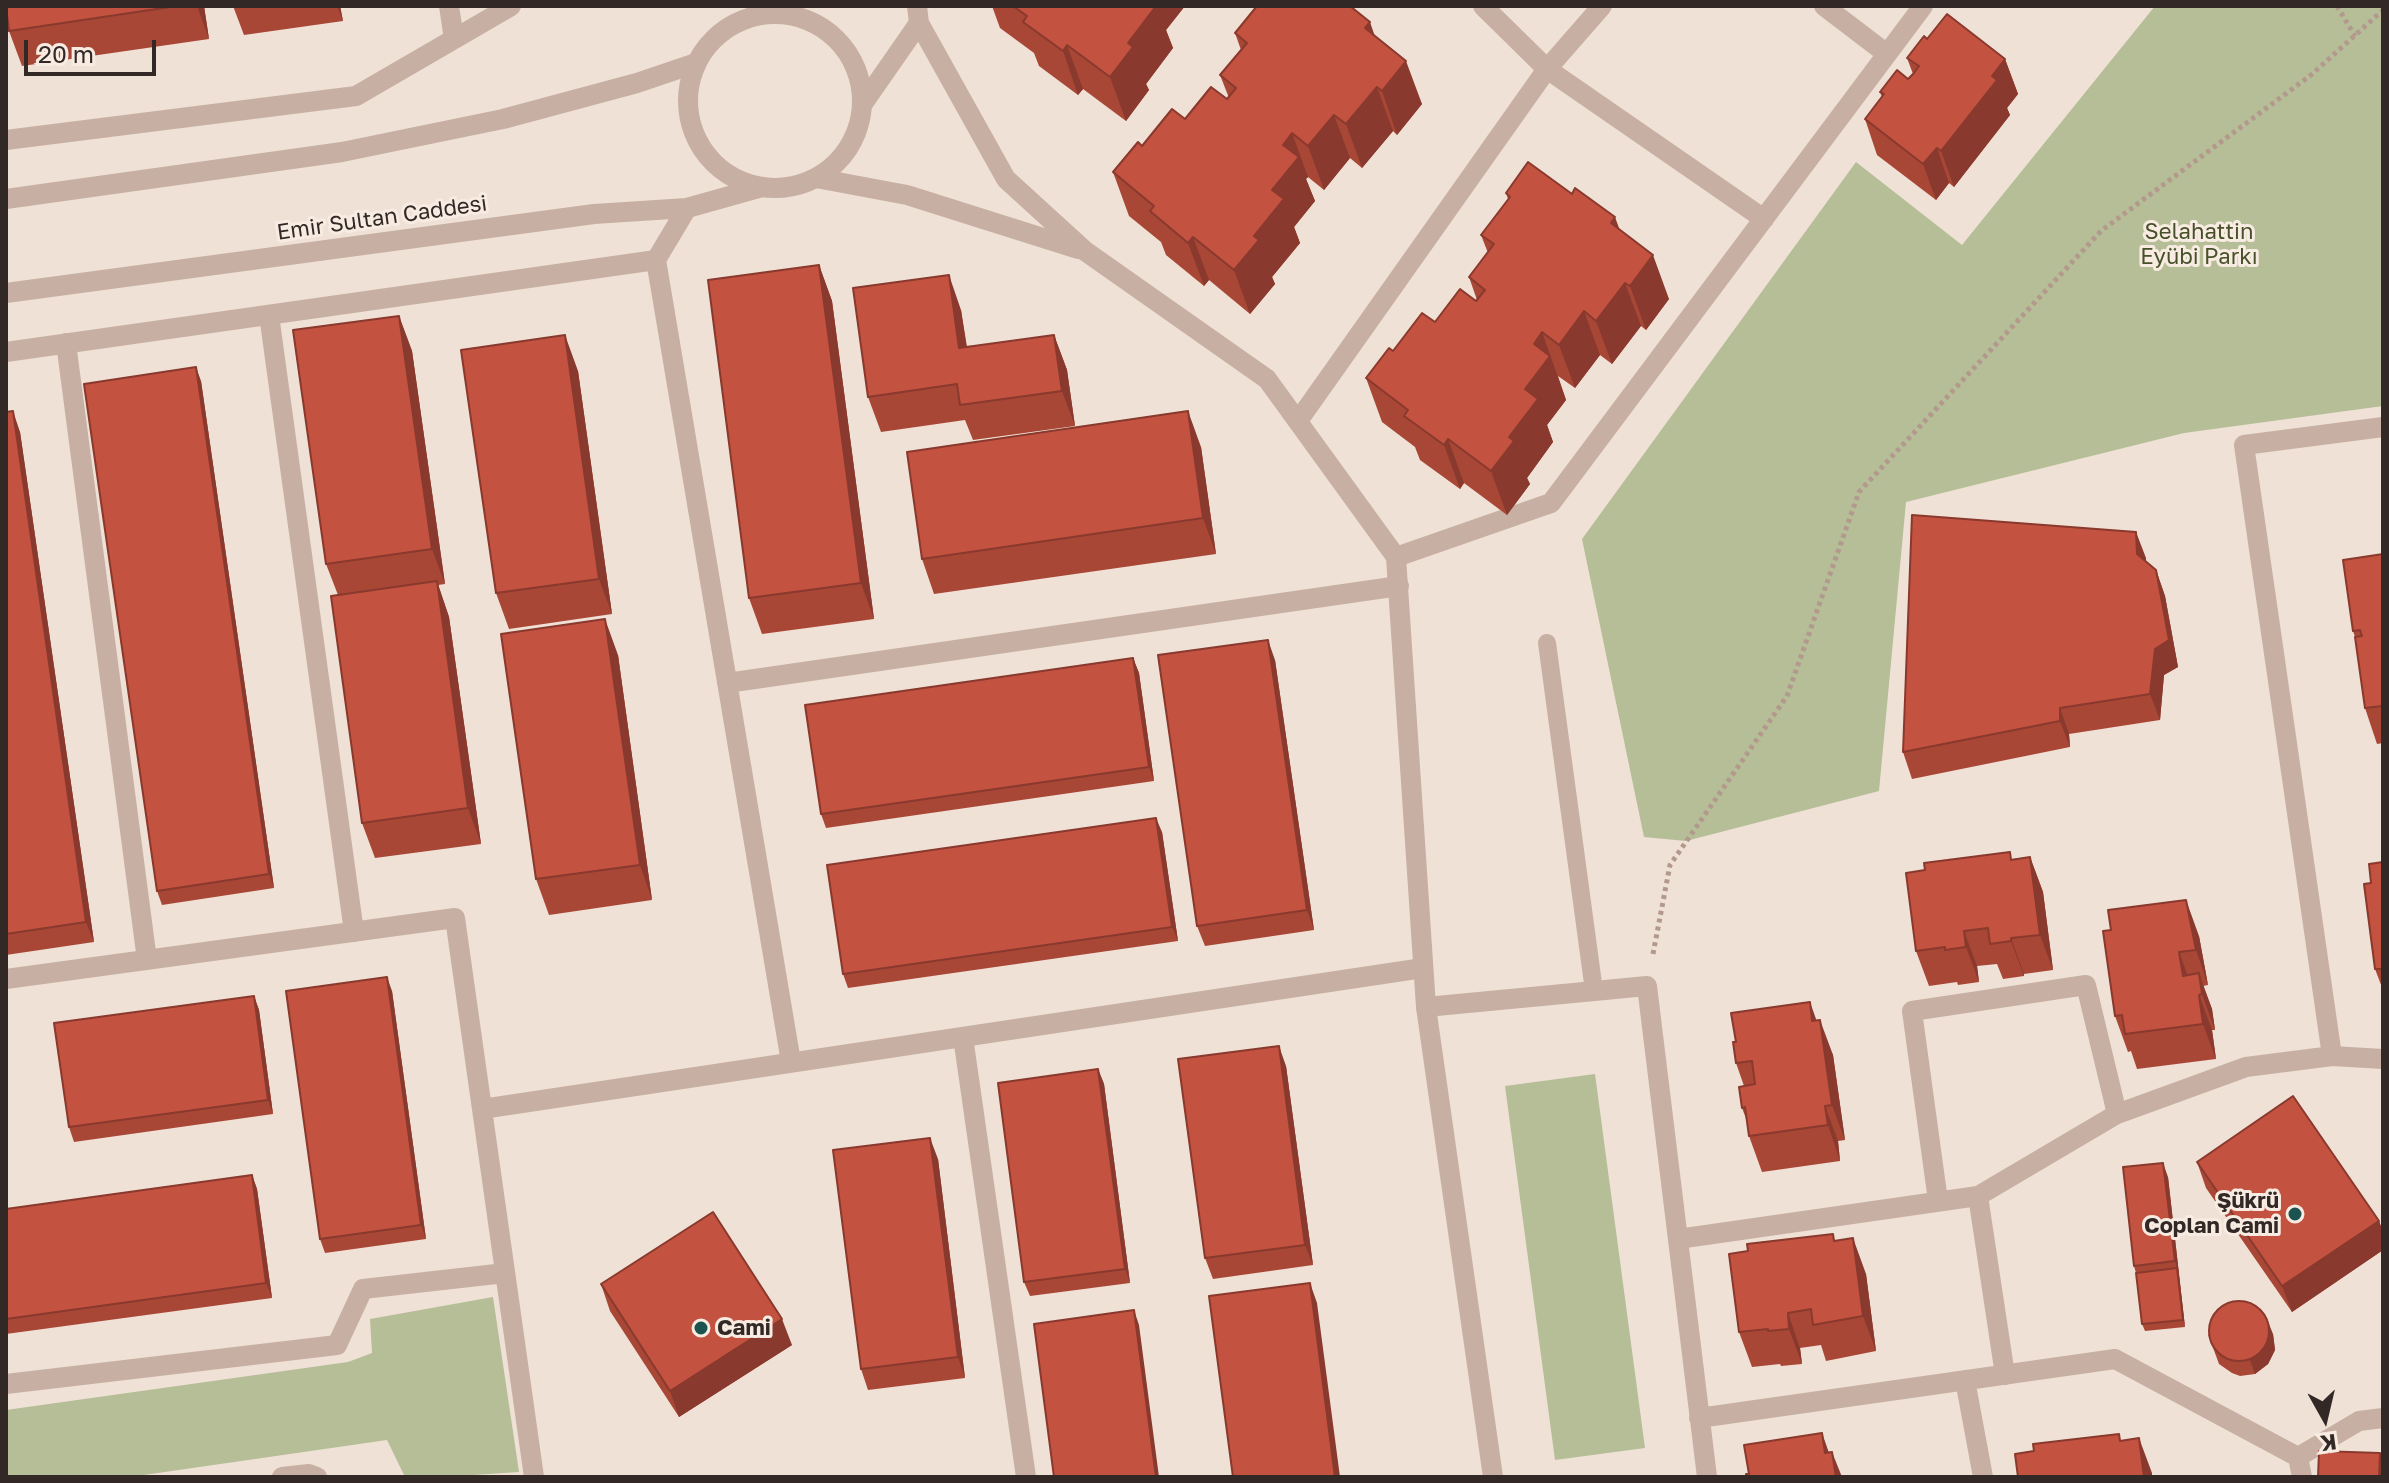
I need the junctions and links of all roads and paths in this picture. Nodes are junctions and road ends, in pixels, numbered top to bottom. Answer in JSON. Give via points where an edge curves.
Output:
{"nodes":[{"id":1,"x":449,"y":6,"type":"edge"},
{"id":2,"x":511,"y":6,"type":"edge"},
{"id":3,"x":1483,"y":6,"type":"edge"},
{"id":4,"x":1602,"y":6,"type":"edge"},
{"id":5,"x":1824,"y":6,"type":"edge"},
{"id":6,"x":1923,"y":6,"type":"edge"},
{"id":7,"x":2337,"y":6,"type":"edge"},
{"id":8,"x":765,"y":10,"type":"edge"},
{"id":9,"x":2383,"y":10,"type":"edge"},
{"id":10,"x":918,"y":15,"type":"edge"},
{"id":11,"x":2355,"y":36,"type":"junction"},
{"id":12,"x":454,"y":39,"type":"junction"},
{"id":13,"x":1887,"y":54,"type":"junction"},
{"id":14,"x":696,"y":63,"type":"junction"},
{"id":15,"x":1547,"y":69,"type":"junction"},
{"id":16,"x":862,"y":105,"type":"junction"},
{"id":17,"x":6,"y":140,"type":"edge"},
{"id":18,"x":816,"y":178,"type":"junction"},
{"id":19,"x":762,"y":187,"type":"junction"},
{"id":20,"x":6,"y":199,"type":"edge"},
{"id":21,"x":687,"y":208,"type":"junction"},
{"id":22,"x":1764,"y":219,"type":"junction"},
{"id":23,"x":1085,"y":251,"type":"junction"},
{"id":24,"x":656,"y":260,"type":"junction"},
{"id":25,"x":6,"y":293,"type":"edge"},
{"id":26,"x":269,"y":315,"type":"junction"},
{"id":27,"x":66,"y":343,"type":"junction"},
{"id":28,"x":6,"y":352,"type":"edge"},
{"id":29,"x":1298,"y":421,"type":"junction"},
{"id":30,"x":2383,"y":427,"type":"edge"},
{"id":31,"x":1396,"y":557,"type":"junction"},
{"id":32,"x":1399,"y":586,"type":"junction"},
{"id":33,"x":1547,"y":643,"type":"dead end"},
{"id":34,"x":727,"y":683,"type":"junction"},
{"id":35,"x":354,"y":932,"type":"junction"},
{"id":36,"x":147,"y":960,"type":"junction"},
{"id":37,"x":1423,"y":968,"type":"junction"},
{"id":38,"x":6,"y":979,"type":"edge"},
{"id":39,"x":1647,"y":986,"type":"junction"},
{"id":40,"x":1594,"y":991,"type":"junction"},
{"id":41,"x":1426,"y":1007,"type":"junction"},
{"id":42,"x":963,"y":1037,"type":"junction"},
{"id":43,"x":2332,"y":1056,"type":"junction"},
{"id":44,"x":2383,"y":1059,"type":"edge"},
{"id":45,"x":791,"y":1062,"type":"junction"},
{"id":46,"x":482,"y":1109,"type":"junction"},
{"id":47,"x":2117,"y":1114,"type":"junction"},
{"id":48,"x":1978,"y":1196,"type":"junction"},
{"id":49,"x":1938,"y":1201,"type":"junction"},
{"id":50,"x":1678,"y":1239,"type":"junction"},
{"id":51,"x":505,"y":1273,"type":"junction"},
{"id":52,"x":2005,"y":1375,"type":"junction"},
{"id":53,"x":1965,"y":1380,"type":"junction"},
{"id":54,"x":6,"y":1384,"type":"edge"},
{"id":55,"x":1699,"y":1418,"type":"junction"},
{"id":56,"x":2383,"y":1418,"type":"edge"},
{"id":57,"x":2300,"y":1467,"type":"edge"},
{"id":58,"x":282,"y":1477,"type":"edge"},
{"id":59,"x":317,"y":1477,"type":"edge"},
{"id":60,"x":534,"y":1477,"type":"edge"},
{"id":61,"x":1026,"y":1477,"type":"edge"},
{"id":62,"x":1493,"y":1477,"type":"edge"},
{"id":63,"x":1707,"y":1477,"type":"edge"},
{"id":64,"x":1983,"y":1477,"type":"edge"}],
"edges":[{"from":1,"to":12,"type":"street"},
{"from":2,"to":12,"type":"street"},
{"from":3,"to":15,"type":"street"},
{"from":4,"to":15,"type":"street"},
{"from":5,"to":13,"type":"street"},
{"from":6,"to":13,"type":"street"},
{"from":7,"to":11,"type":"path"},
{"from":8,"to":14,"type":"street","via":[[711,40]]},
{"from":8,"to":16,"type":"street","via":[[823,27],[845,48],[859,75]]},
{"from":9,"to":11,"type":"path"},
{"from":10,"to":16,"type":"street"},
{"from":10,"to":23,"type":"street","via":[[1006,179]]},
{"from":11,"to":39,"type":"path","via":[[2311,75],[2101,231],[1859,492],[1787,696],[1670,865]]},
{"from":12,"to":17,"type":"street","via":[[356,96]]},
{"from":13,"to":22,"type":"street"},
{"from":14,"to":19,"type":"street","via":[[688,89],[688,116],[697,142],[736,179]]},
{"from":14,"to":20,"type":"street","via":[[503,119],[342,152]]},
{"from":15,"to":22,"type":"street"},
{"from":15,"to":29,"type":"street"},
{"from":16,"to":18,"type":"street","via":[[856,134],[839,159]]},
{"from":18,"to":19,"type":"street","via":[[790,187]]},
{"from":18,"to":23,"type":"street","via":[[907,195]]},
{"from":19,"to":21,"type":"street","name":"Emir Sultan Caddesi"},
{"from":21,"to":24,"type":"street"},
{"from":21,"to":25,"type":"street","name":"Emir Sultan Caddesi","via":[[594,214]]},
{"from":22,"to":31,"type":"street","via":[[1551,503]]},
{"from":23,"to":29,"type":"street","via":[[1267,379]]},
{"from":24,"to":26,"type":"street"},
{"from":24,"to":34,"type":"street"},
{"from":26,"to":27,"type":"street"},
{"from":26,"to":35,"type":"street"},
{"from":27,"to":28,"type":"street"},
{"from":27,"to":36,"type":"street"},
{"from":29,"to":31,"type":"street"},
{"from":30,"to":43,"type":"street","via":[[2244,445]]},
{"from":31,"to":32,"type":"street"},
{"from":32,"to":34,"type":"street"},
{"from":32,"to":37,"type":"street"},
{"from":33,"to":40,"type":"lane"},
{"from":34,"to":45,"type":"street"},
{"from":35,"to":36,"type":"street"},
{"from":35,"to":46,"type":"street","via":[[455,918]]},
{"from":36,"to":38,"type":"street"},
{"from":37,"to":41,"type":"street"},
{"from":37,"to":42,"type":"street"},
{"from":39,"to":40,"type":"street"},
{"from":39,"to":50,"type":"street"},
{"from":40,"to":41,"type":"street"},
{"from":41,"to":62,"type":"street"},
{"from":42,"to":45,"type":"street"},
{"from":42,"to":61,"type":"street"},
{"from":43,"to":44,"type":"street"},
{"from":43,"to":47,"type":"street","via":[[2246,1067]]},
{"from":45,"to":46,"type":"street"},
{"from":46,"to":51,"type":"street"},
{"from":47,"to":48,"type":"street"},
{"from":47,"to":49,"type":"street","via":[[2086,985],[1912,1011]]},
{"from":48,"to":49,"type":"street"},
{"from":48,"to":52,"type":"street"},
{"from":49,"to":50,"type":"street"},
{"from":50,"to":55,"type":"street"},
{"from":51,"to":54,"type":"street","via":[[363,1289],[337,1345]]},
{"from":51,"to":60,"type":"street"},
{"from":52,"to":53,"type":"street"},
{"from":52,"to":57,"type":"street","via":[[2115,1359]]},
{"from":53,"to":55,"type":"street"},
{"from":53,"to":64,"type":"street"},
{"from":55,"to":63,"type":"street"},
{"from":56,"to":57,"type":"street","via":[[2359,1421]]},
{"from":58,"to":59,"type":"street"}]}
